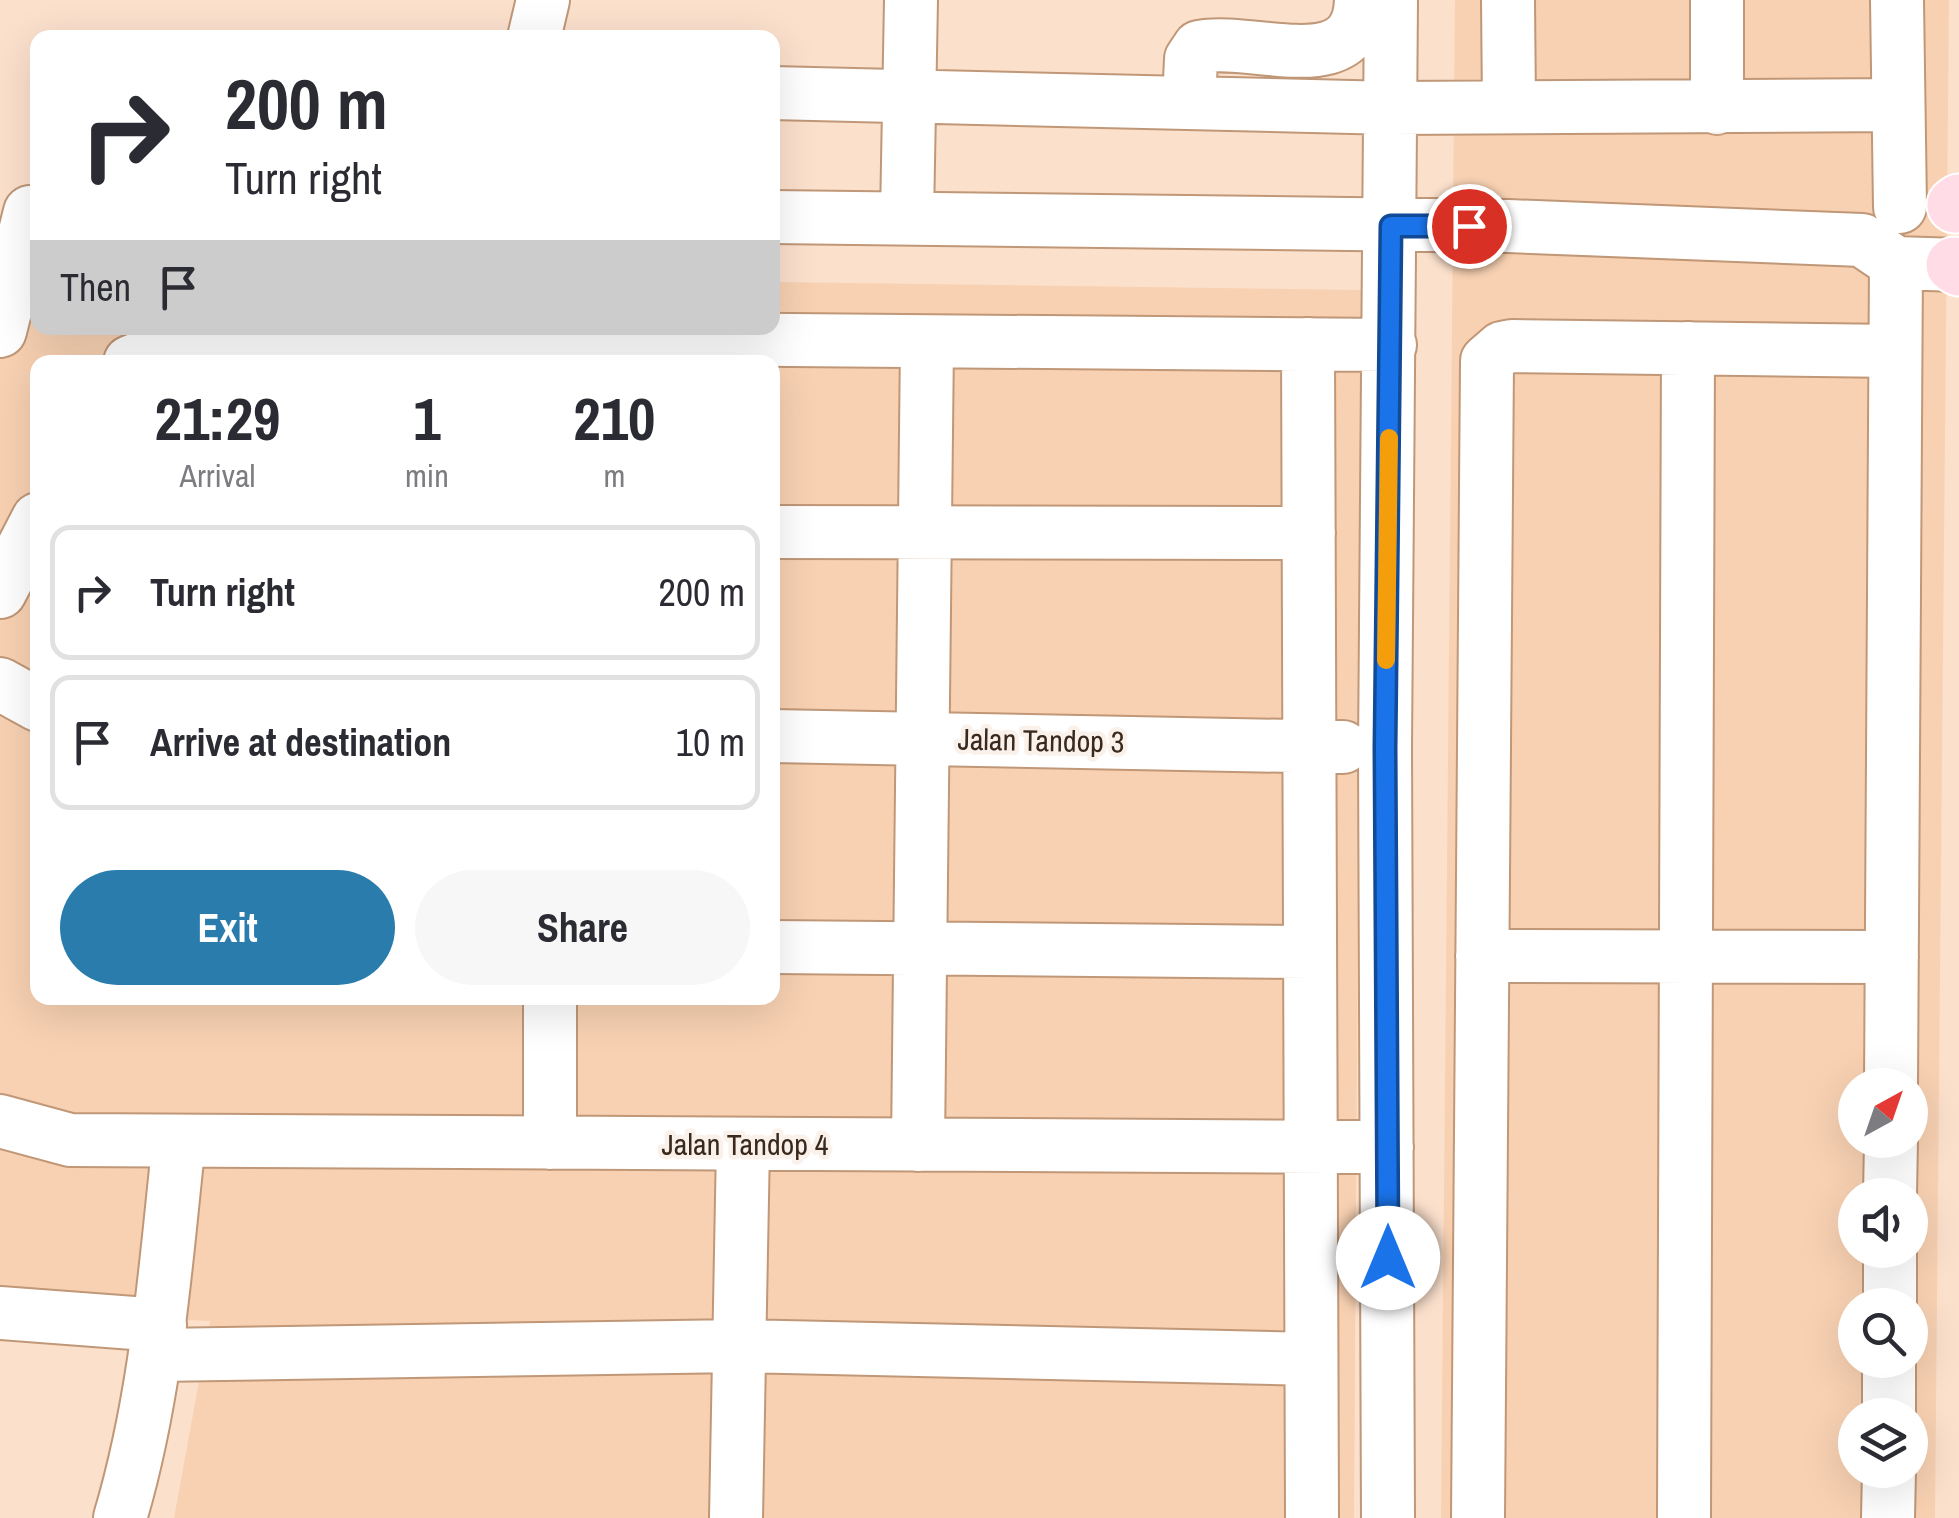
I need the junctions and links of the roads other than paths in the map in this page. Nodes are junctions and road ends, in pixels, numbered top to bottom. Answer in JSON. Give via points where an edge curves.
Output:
{"nodes":[{"id":1,"x":542,"y":0,"type":"edge"},
{"id":2,"x":911,"y":0,"type":"edge"},
{"id":3,"x":1360,"y":0,"type":"edge"},
{"id":4,"x":1391,"y":0,"type":"edge"},
{"id":5,"x":1508,"y":0,"type":"edge"},
{"id":6,"x":1718,"y":0,"type":"edge"},
{"id":7,"x":1898,"y":0,"type":"edge"},
{"id":8,"x":536,"y":30,"type":"edge"},
{"id":9,"x":780,"y":93,"type":"edge"},
{"id":10,"x":909,"y":94,"type":"junction"},
{"id":11,"x":1188,"y":102,"type":"junction"},
{"id":12,"x":1898,"y":105,"type":"junction"},
{"id":13,"x":1509,"y":106,"type":"junction"},
{"id":14,"x":1393,"y":108,"type":"junction"},
{"id":15,"x":1718,"y":108,"type":"junction"},
{"id":16,"x":1958,"y":204,"type":"edge"},
{"id":17,"x":23,"y":212,"type":"edge"},
{"id":18,"x":780,"y":216,"type":"edge"},
{"id":19,"x":907,"y":217,"type":"junction"},
{"id":20,"x":1391,"y":226,"type":"junction"},
{"id":21,"x":1886,"y":236,"type":"junction"},
{"id":22,"x":1957,"y":266,"type":"edge"},
{"id":23,"x":0,"y":331,"type":"edge"},
{"id":24,"x":196,"y":335,"type":"edge"},
{"id":25,"x":196,"y":335,"type":"edge"},
{"id":26,"x":926,"y":343,"type":"junction"},
{"id":27,"x":1308,"y":344,"type":"junction"},
{"id":28,"x":1390,"y":345,"type":"junction"},
{"id":29,"x":1688,"y":348,"type":"junction"},
{"id":30,"x":1895,"y":351,"type":"junction"},
{"id":31,"x":552,"y":352,"type":"edge"},
{"id":32,"x":147,"y":355,"type":"edge"},
{"id":33,"x":780,"y":532,"type":"edge"},
{"id":34,"x":1309,"y":532,"type":"junction"},
{"id":35,"x":924,"y":533,"type":"junction"},
{"id":36,"x":30,"y":535,"type":"edge"},
{"id":37,"x":0,"y":592,"type":"edge"},
{"id":38,"x":0,"y":684,"type":"edge"},
{"id":39,"x":30,"y":701,"type":"edge"},
{"id":40,"x":780,"y":736,"type":"edge"},
{"id":41,"x":922,"y":739,"type":"junction"},
{"id":42,"x":1310,"y":746,"type":"junction"},
{"id":43,"x":1385,"y":748,"type":"junction"},
{"id":44,"x":780,"y":947,"type":"edge"},
{"id":45,"x":920,"y":948,"type":"junction"},
{"id":46,"x":1310,"y":952,"type":"junction"},
{"id":47,"x":1482,"y":956,"type":"junction"},
{"id":48,"x":1686,"y":956,"type":"junction"},
{"id":49,"x":1892,"y":957,"type":"junction"},
{"id":50,"x":550,"y":1005,"type":"edge"},
{"id":51,"x":1891,"y":1068,"type":"edge"},
{"id":52,"x":0,"y":1121,"type":"edge"},
{"id":53,"x":179,"y":1141,"type":"junction"},
{"id":54,"x":550,"y":1143,"type":"junction"},
{"id":55,"x":743,"y":1145,"type":"junction"},
{"id":56,"x":918,"y":1145,"type":"junction"},
{"id":57,"x":1310,"y":1147,"type":"junction"},
{"id":58,"x":1387,"y":1147,"type":"junction"},
{"id":59,"x":0,"y":1313,"type":"edge"},
{"id":60,"x":159,"y":1340,"type":"junction"},
{"id":61,"x":740,"y":1346,"type":"junction"},
{"id":62,"x":1311,"y":1359,"type":"junction"},
{"id":63,"x":1888,"y":1488,"type":"edge"},
{"id":64,"x":120,"y":1518,"type":"edge"},
{"id":65,"x":736,"y":1518,"type":"edge"},
{"id":66,"x":1312,"y":1518,"type":"edge"},
{"id":67,"x":1388,"y":1518,"type":"edge"},
{"id":68,"x":1478,"y":1518,"type":"edge"},
{"id":69,"x":1684,"y":1518,"type":"edge"},
{"id":70,"x":1888,"y":1518,"type":"edge"}],
"edges":[{"from":1,"to":8,"type":"street"},
{"from":2,"to":10,"type":"street"},
{"from":3,"to":11,"type":"street","via":[[1351,37],[1329,50],[1199,46],[1190,59]]},
{"from":4,"to":14,"type":"street"},
{"from":5,"to":13,"type":"street"},
{"from":6,"to":15,"type":"street"},
{"from":7,"to":12,"type":"street"},
{"from":9,"to":10,"type":"street"},
{"from":10,"to":11,"type":"street"},
{"from":10,"to":19,"type":"street"},
{"from":11,"to":14,"type":"street"},
{"from":12,"to":15,"type":"street"},
{"from":12,"to":21,"type":"street"},
{"from":13,"to":14,"type":"street"},
{"from":13,"to":15,"type":"street"},
{"from":14,"to":20,"type":"street"},
{"from":16,"to":21,"type":"street"},
{"from":17,"to":23,"type":"street"},
{"from":18,"to":19,"type":"street"},
{"from":19,"to":20,"type":"street"},
{"from":20,"to":21,"type":"street"},
{"from":20,"to":28,"type":"street"},
{"from":21,"to":22,"type":"street"},
{"from":21,"to":30,"type":"street"},
{"from":24,"to":31,"type":"street"},
{"from":25,"to":32,"type":"street"},
{"from":26,"to":27,"type":"street"},
{"from":26,"to":31,"type":"street"},
{"from":26,"to":35,"type":"street"},
{"from":27,"to":28,"type":"street"},
{"from":27,"to":34,"type":"street"},
{"from":28,"to":43,"type":"street"},
{"from":29,"to":30,"type":"street"},
{"from":29,"to":47,"type":"street","via":[[1512,346],[1487,362]]},
{"from":29,"to":48,"type":"street"},
{"from":30,"to":49,"type":"street"},
{"from":33,"to":35,"type":"street"},
{"from":34,"to":35,"type":"street"},
{"from":34,"to":42,"type":"street"},
{"from":35,"to":41,"type":"street"},
{"from":36,"to":37,"type":"street"},
{"from":38,"to":39,"type":"street"},
{"from":40,"to":41,"type":"street","name":"Jalan Tandop 3"},
{"from":41,"to":42,"type":"street","name":"Jalan Tandop 3"},
{"from":41,"to":45,"type":"street"},
{"from":42,"to":43,"type":"street","name":"Jalan Tandop 3"},
{"from":42,"to":46,"type":"street"},
{"from":43,"to":58,"type":"street"},
{"from":44,"to":45,"type":"street"},
{"from":45,"to":46,"type":"street"},
{"from":45,"to":56,"type":"street"},
{"from":46,"to":57,"type":"street"},
{"from":47,"to":48,"type":"street"},
{"from":47,"to":68,"type":"street"},
{"from":48,"to":49,"type":"street"},
{"from":48,"to":69,"type":"street"},
{"from":49,"to":51,"type":"street"},
{"from":50,"to":54,"type":"street"},
{"from":52,"to":53,"type":"street","name":"Jalan Tandop 4","via":[[70,1140]]},
{"from":53,"to":54,"type":"street","name":"Jalan Tandop 4"},
{"from":53,"to":60,"type":"street"},
{"from":54,"to":55,"type":"street","name":"Jalan Tandop 4"},
{"from":55,"to":56,"type":"street","name":"Jalan Tandop 4"},
{"from":55,"to":61,"type":"street"},
{"from":56,"to":57,"type":"street","name":"Jalan Tandop 4"},
{"from":57,"to":58,"type":"street","name":"Jalan Tandop 4"},
{"from":57,"to":62,"type":"street"},
{"from":58,"to":67,"type":"street"},
{"from":59,"to":60,"type":"street"},
{"from":60,"to":61,"type":"street"},
{"from":60,"to":64,"type":"street","via":[[144,1432]]},
{"from":61,"to":62,"type":"street"},
{"from":61,"to":65,"type":"street"},
{"from":62,"to":66,"type":"street"},
{"from":63,"to":70,"type":"street"}]}
